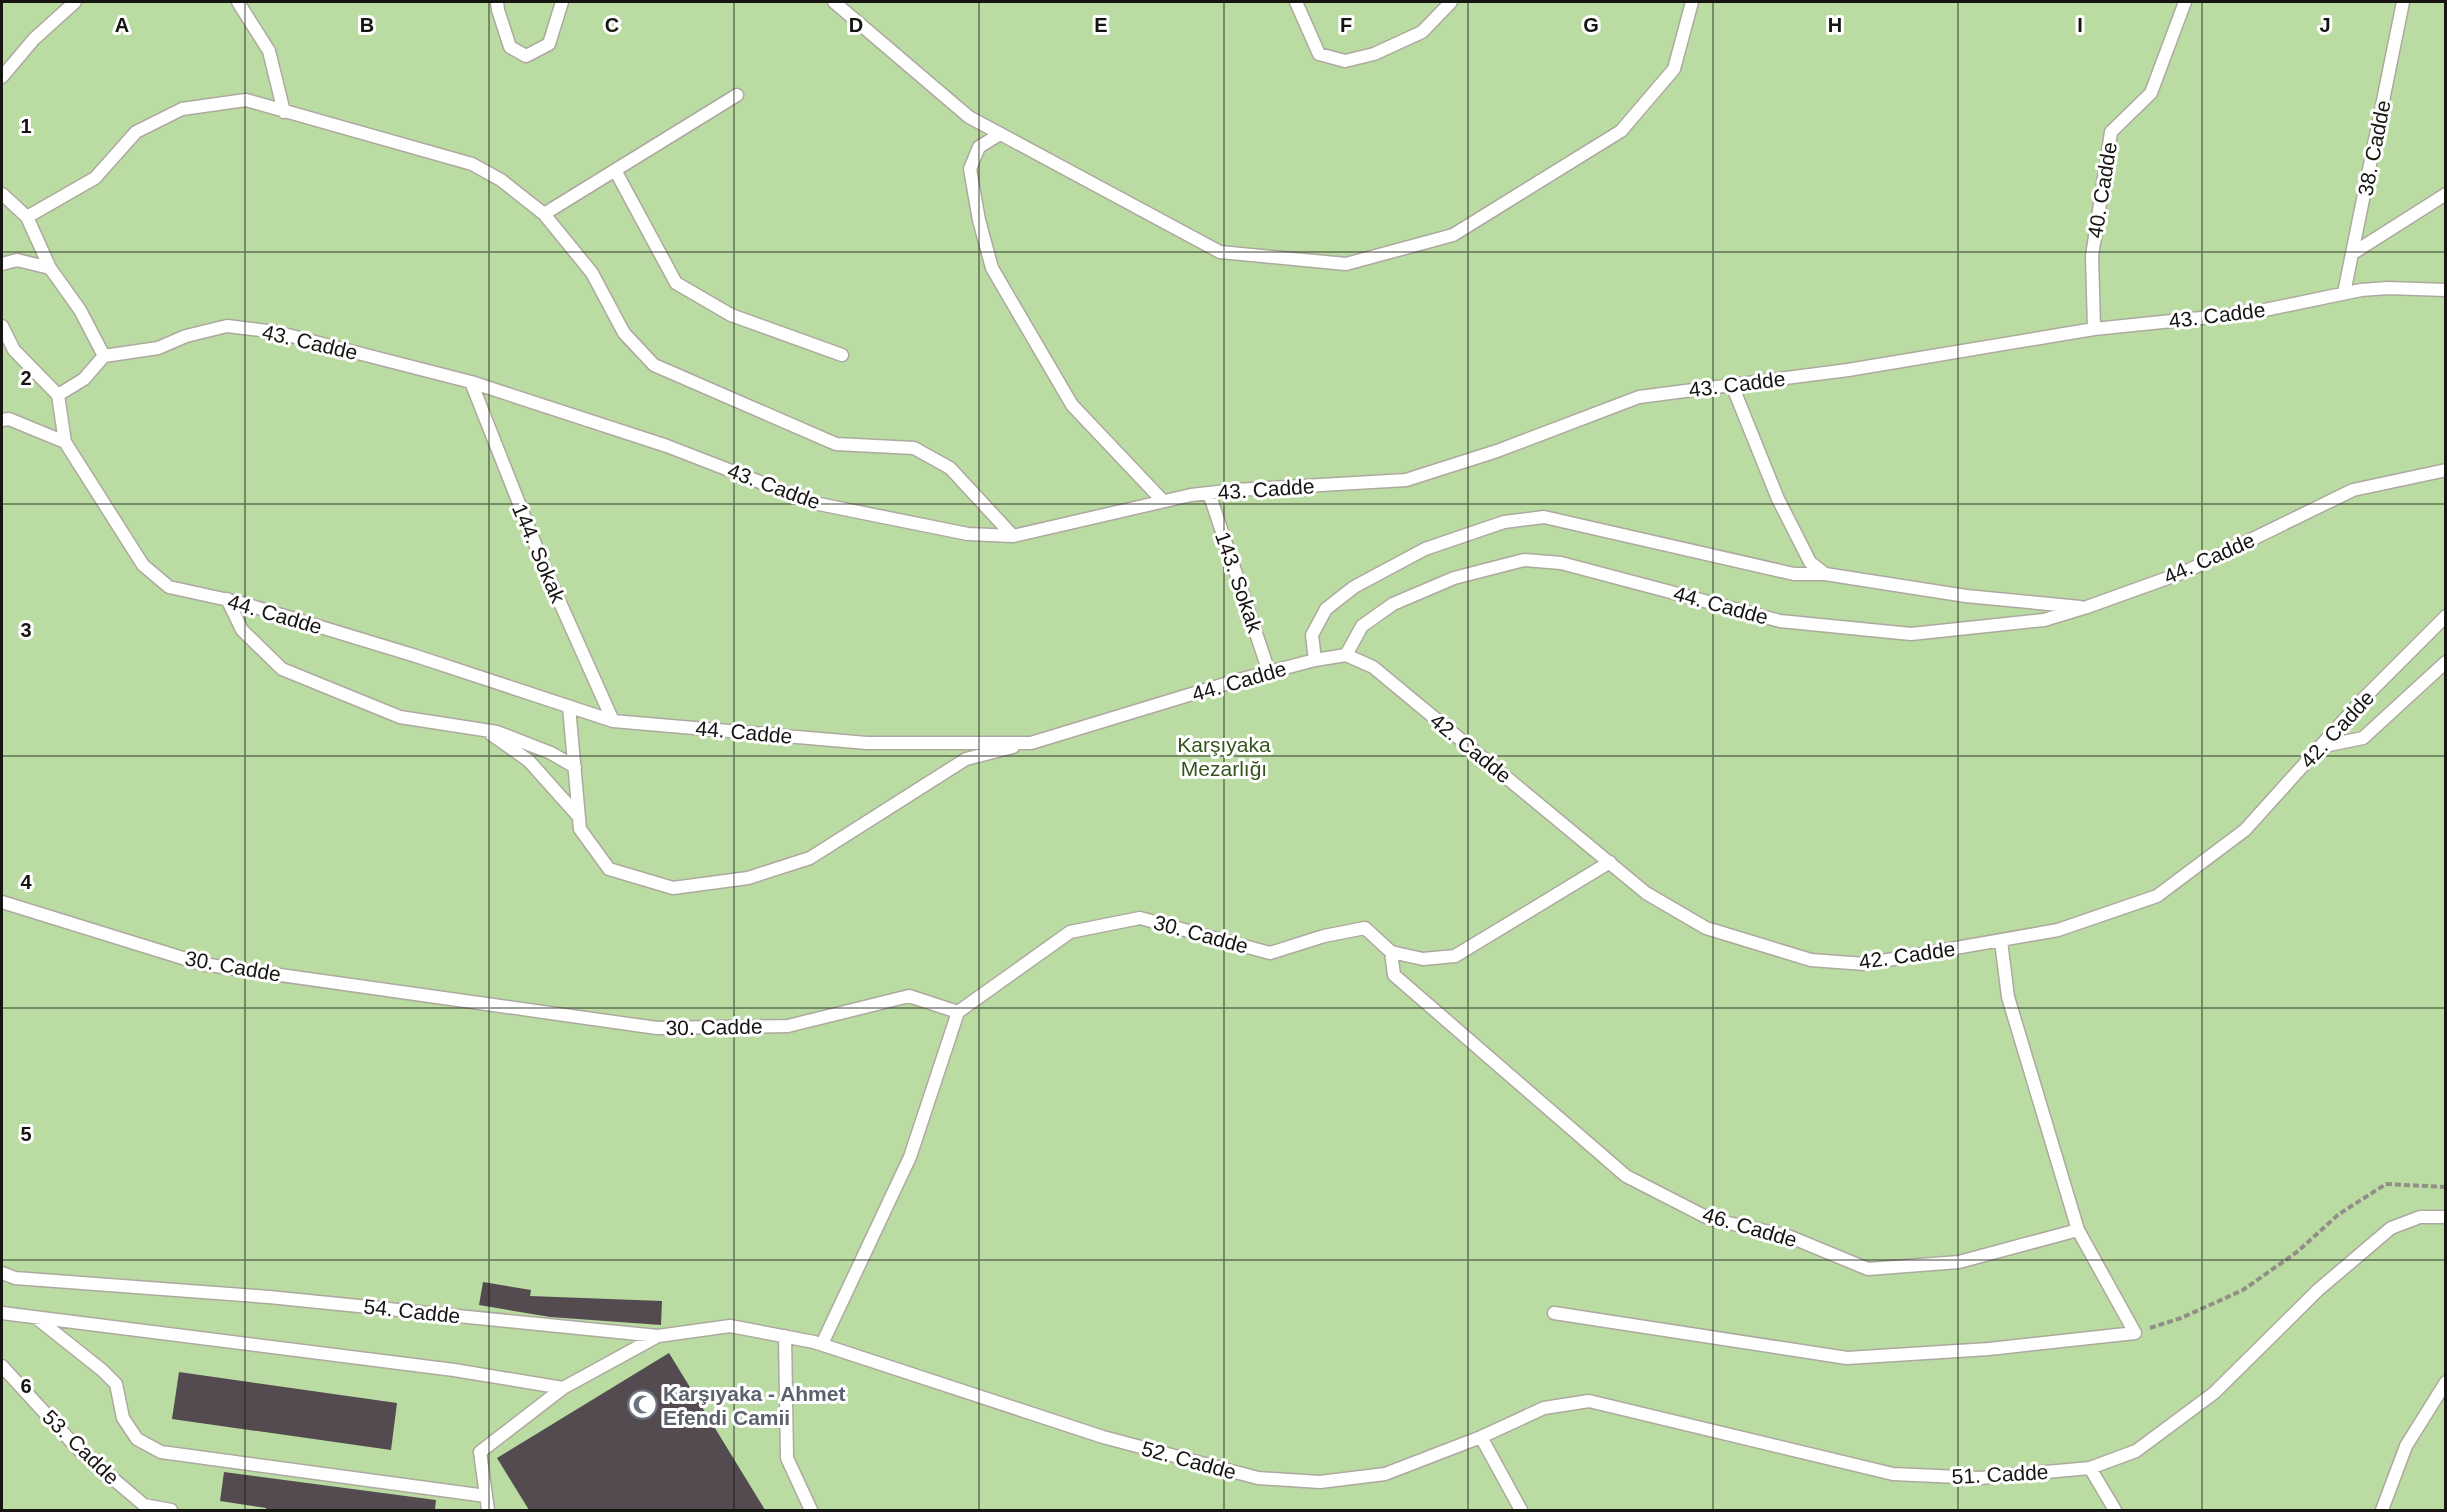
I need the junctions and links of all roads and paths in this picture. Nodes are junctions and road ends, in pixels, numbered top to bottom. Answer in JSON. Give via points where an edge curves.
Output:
{"nodes":[{"id":1,"x":75,"y":2,"type":"edge"},
{"id":2,"x":238,"y":2,"type":"edge"},
{"id":3,"x":497,"y":2,"type":"edge"},
{"id":4,"x":562,"y":2,"type":"edge"},
{"id":5,"x":834,"y":2,"type":"edge"},
{"id":6,"x":1296,"y":2,"type":"edge"},
{"id":7,"x":1451,"y":2,"type":"edge"},
{"id":8,"x":1692,"y":2,"type":"edge"},
{"id":9,"x":2185,"y":2,"type":"edge"},
{"id":10,"x":2403,"y":2,"type":"edge"},
{"id":11,"x":2,"y":76,"type":"edge"},
{"id":12,"x":737,"y":95,"type":"dead end"},
{"id":13,"x":284,"y":111,"type":"junction"},
{"id":14,"x":1000,"y":134,"type":"junction"},
{"id":15,"x":615,"y":170,"type":"junction"},
{"id":16,"x":2,"y":194,"type":"edge"},
{"id":17,"x":2445,"y":194,"type":"edge"},
{"id":18,"x":544,"y":213,"type":"junction"},
{"id":19,"x":27,"y":218,"type":"junction"},
{"id":20,"x":2353,"y":253,"type":"junction"},
{"id":21,"x":2,"y":264,"type":"edge"},
{"id":22,"x":50,"y":268,"type":"junction"},
{"id":23,"x":2445,"y":290,"type":"edge"},
{"id":24,"x":2344,"y":293,"type":"junction"},
{"id":25,"x":2,"y":326,"type":"edge"},
{"id":26,"x":2094,"y":329,"type":"junction"},
{"id":27,"x":842,"y":355,"type":"dead end"},
{"id":28,"x":104,"y":356,"type":"junction"},
{"id":29,"x":471,"y":382,"type":"junction"},
{"id":30,"x":1732,"y":385,"type":"junction"},
{"id":31,"x":58,"y":395,"type":"junction"},
{"id":32,"x":2,"y":420,"type":"edge"},
{"id":33,"x":64,"y":442,"type":"junction"},
{"id":34,"x":2445,"y":470,"type":"edge"},
{"id":35,"x":1209,"y":493,"type":"junction"},
{"id":36,"x":1162,"y":500,"type":"junction"},
{"id":37,"x":1013,"y":536,"type":"junction"},
{"id":38,"x":1824,"y":574,"type":"junction"},
{"id":39,"x":227,"y":599,"type":"junction"},
{"id":40,"x":2087,"y":608,"type":"junction"},
{"id":41,"x":2445,"y":616,"type":"edge"},
{"id":42,"x":1346,"y":655,"type":"junction"},
{"id":43,"x":1314,"y":660,"type":"junction"},
{"id":44,"x":2445,"y":662,"type":"edge"},
{"id":45,"x":1269,"y":672,"type":"junction"},
{"id":46,"x":569,"y":707,"type":"junction"},
{"id":47,"x":614,"y":721,"type":"junction"},
{"id":48,"x":485,"y":730,"type":"junction"},
{"id":49,"x":1031,"y":743,"type":"junction"},
{"id":50,"x":2319,"y":747,"type":"junction"},
{"id":51,"x":575,"y":767,"type":"junction"},
{"id":52,"x":579,"y":817,"type":"junction"},
{"id":53,"x":1610,"y":862,"type":"junction"},
{"id":54,"x":2,"y":902,"type":"edge"},
{"id":55,"x":2001,"y":941,"type":"junction"},
{"id":56,"x":1391,"y":952,"type":"junction"},
{"id":57,"x":958,"y":1012,"type":"junction"},
{"id":58,"x":2445,"y":1188,"type":"edge"},
{"id":59,"x":2445,"y":1217,"type":"edge"},
{"id":60,"x":2078,"y":1230,"type":"junction"},
{"id":61,"x":2,"y":1273,"type":"edge"},
{"id":62,"x":1554,"y":1312,"type":"dead end"},
{"id":63,"x":2,"y":1313,"type":"edge"},
{"id":64,"x":38,"y":1319,"type":"junction"},
{"id":65,"x":2135,"y":1333,"type":"junction"},
{"id":66,"x":658,"y":1336,"type":"junction"},
{"id":67,"x":785,"y":1336,"type":"junction"},
{"id":68,"x":822,"y":1344,"type":"junction"},
{"id":69,"x":2,"y":1366,"type":"edge"},
{"id":70,"x":2445,"y":1382,"type":"edge"},
{"id":71,"x":564,"y":1388,"type":"junction"},
{"id":72,"x":1481,"y":1437,"type":"junction"},
{"id":73,"x":2090,"y":1468,"type":"junction"},
{"id":74,"x":486,"y":1496,"type":"junction"},
{"id":75,"x":171,"y":1510,"type":"edge"},
{"id":76,"x":488,"y":1510,"type":"edge"},
{"id":77,"x":811,"y":1510,"type":"edge"},
{"id":78,"x":1521,"y":1510,"type":"edge"},
{"id":79,"x":2115,"y":1510,"type":"edge"},
{"id":80,"x":2382,"y":1510,"type":"edge"}],
"edges":[{"from":1,"to":11,"type":"lane","via":[[34,39]]},
{"from":2,"to":13,"type":"lane","via":[[270,51]]},
{"from":3,"to":4,"type":"lane","via":[[510,47],[526,56],[549,44]]},
{"from":5,"to":14,"type":"lane","via":[[969,117]]},
{"from":6,"to":7,"type":"lane","via":[[1319,54],[1346,61],[1374,54],[1422,32]]},
{"from":8,"to":14,"type":"lane","via":[[1674,69],[1620,131],[1453,235],[1346,264],[1221,252]]},
{"from":9,"to":26,"type":"lane","name":"40. Cadde","via":[[2151,93],[2111,132],[2092,256]]},
{"from":10,"to":20,"type":"lane","name":"38. Cadde"},
{"from":12,"to":15,"type":"lane"},
{"from":13,"to":18,"type":"lane","via":[[472,164],[501,180]]},
{"from":13,"to":19,"type":"lane","via":[[246,100],[182,109],[136,132],[95,178]]},
{"from":14,"to":36,"type":"lane","via":[[979,147],[970,169],[992,268],[1072,405]]},
{"from":15,"to":18,"type":"lane"},
{"from":15,"to":27,"type":"lane","via":[[676,283],[731,315]]},
{"from":16,"to":19,"type":"lane"},
{"from":17,"to":20,"type":"lane"},
{"from":18,"to":37,"type":"lane","via":[[592,273],[624,333],[654,365],[836,444],[914,448],[950,468]]},
{"from":19,"to":22,"type":"lane"},
{"from":20,"to":24,"type":"lane","name":"38. Cadde"},
{"from":21,"to":22,"type":"lane","via":[[17,260]]},
{"from":22,"to":28,"type":"lane","via":[[80,310]]},
{"from":23,"to":24,"type":"lane","name":"43. Cadde","via":[[2388,288]]},
{"from":24,"to":26,"type":"lane","name":"43. Cadde","via":[[2250,313]]},
{"from":25,"to":31,"type":"lane","via":[[14,350]]},
{"from":26,"to":30,"type":"lane","name":"43. Cadde"},
{"from":28,"to":29,"type":"lane","name":"43. Cadde","via":[[158,348],[227,326],[276,332]]},
{"from":28,"to":31,"type":"lane","via":[[84,379]]},
{"from":29,"to":37,"type":"lane","name":"43. Cadde","via":[[667,446],[814,503],[968,534]]},
{"from":29,"to":47,"type":"lane","name":"144. Sokak","via":[[545,569]]},
{"from":30,"to":35,"type":"lane","name":"43. Cadde","via":[[1639,397],[1497,451],[1406,480]]},
{"from":30,"to":38,"type":"lane","via":[[1778,499],[1810,562]]},
{"from":31,"to":33,"type":"lane"},
{"from":32,"to":33,"type":"lane","via":[[9,419]]},
{"from":33,"to":39,"type":"lane","name":"44. Cadde","via":[[143,565],[169,587]]},
{"from":34,"to":40,"type":"lane","name":"44. Cadde","via":[[2353,490],[2187,571]]},
{"from":35,"to":36,"type":"lane","name":"43. Cadde"},
{"from":35,"to":45,"type":"lane","name":"143. Sokak"},
{"from":36,"to":37,"type":"lane","name":"43. Cadde"},
{"from":38,"to":40,"type":"lane","via":[[1966,596]]},
{"from":38,"to":43,"type":"lane","via":[[1794,574],[1544,517],[1504,522],[1425,549],[1354,587],[1326,609],[1312,635]]},
{"from":39,"to":46,"type":"lane","name":"44. Cadde"},
{"from":39,"to":48,"type":"lane","via":[[242,630],[282,669],[400,717]]},
{"from":40,"to":42,"type":"lane","name":"44. Cadde","via":[[2044,620],[1911,634],[1780,621],[1561,563],[1524,560],[1454,578],[1393,604],[1362,626]]},
{"from":41,"to":50,"type":"lane","name":"42. Cadde"},
{"from":42,"to":43,"type":"lane","name":"44. Cadde"},
{"from":42,"to":53,"type":"lane","name":"42. Cadde","via":[[1373,667]]},
{"from":43,"to":45,"type":"lane","name":"44. Cadde"},
{"from":44,"to":50,"type":"lane","via":[[2363,738]]},
{"from":45,"to":49,"type":"lane","name":"44. Cadde"},
{"from":46,"to":47,"type":"lane","name":"44. Cadde"},
{"from":46,"to":51,"type":"lane"},
{"from":47,"to":49,"type":"lane","name":"44. Cadde","via":[[867,743]]},
{"from":48,"to":51,"type":"lane","via":[[551,753]]},
{"from":48,"to":52,"type":"lane","via":[[529,761]]},
{"from":49,"to":52,"type":"lane","via":[[966,759],[810,858],[748,878],[673,888],[609,869],[580,829]]},
{"from":50,"to":55,"type":"lane","name":"42. Cadde","via":[[2245,830],[2157,896],[2058,930]]},
{"from":51,"to":52,"type":"lane"},
{"from":53,"to":55,"type":"lane","name":"42. Cadde","via":[[1646,893],[1706,928],[1811,960],[1865,964]]},
{"from":53,"to":56,"type":"lane","via":[[1455,956],[1423,959]]},
{"from":54,"to":57,"type":"lane","name":"30. Cadde","via":[[202,964],[657,1028],[788,1026],[909,996]]},
{"from":55,"to":60,"type":"lane","via":[[2008,997]]},
{"from":56,"to":57,"type":"lane","name":"30. Cadde","via":[[1365,928],[1270,952],[1140,918],[1070,932]]},
{"from":56,"to":60,"type":"lane","name":"46. Cadde","via":[[1394,975],[1626,1176],[1710,1219],[1788,1236],[1868,1269],[1959,1262]]},
{"from":57,"to":68,"type":"lane","via":[[910,1157]]},
{"from":58,"to":65,"type":"path","via":[[2386,1184],[2339,1214],[2296,1252],[2243,1290],[2181,1318]]},
{"from":59,"to":73,"type":"lane","name":"51. Cadde","via":[[2420,1217],[2391,1228],[2318,1290],[2214,1393],[2136,1451]]},
{"from":60,"to":65,"type":"lane"},
{"from":61,"to":66,"type":"lane","name":"54. Cadde","via":[[15,1278],[269,1297]]},
{"from":62,"to":65,"type":"lane","via":[[1847,1358],[1989,1349]]},
{"from":63,"to":64,"type":"lane"},
{"from":64,"to":71,"type":"lane","via":[[454,1370]]},
{"from":64,"to":74,"type":"lane","via":[[116,1384],[127,1425],[137,1439],[161,1452]]},
{"from":66,"to":67,"type":"lane","name":"54. Cadde","via":[[730,1326]]},
{"from":66,"to":71,"type":"lane"},
{"from":67,"to":68,"type":"lane","name":"54. Cadde"},
{"from":67,"to":77,"type":"lane","via":[[787,1458]]},
{"from":68,"to":72,"type":"lane","name":"52. Cadde","via":[[1103,1437],[1258,1478],[1320,1482],[1385,1474]]},
{"from":69,"to":75,"type":"lane","name":"53. Cadde","via":[[78,1449],[144,1505]]},
{"from":70,"to":80,"type":"lane","via":[[2406,1446]]},
{"from":71,"to":74,"type":"lane","via":[[480,1452]]},
{"from":72,"to":73,"type":"lane","name":"51. Cadde","via":[[1544,1408],[1589,1401],[1893,1474],[1980,1478]]},
{"from":72,"to":78,"type":"lane"},
{"from":73,"to":79,"type":"lane"},
{"from":74,"to":76,"type":"lane"}]}
